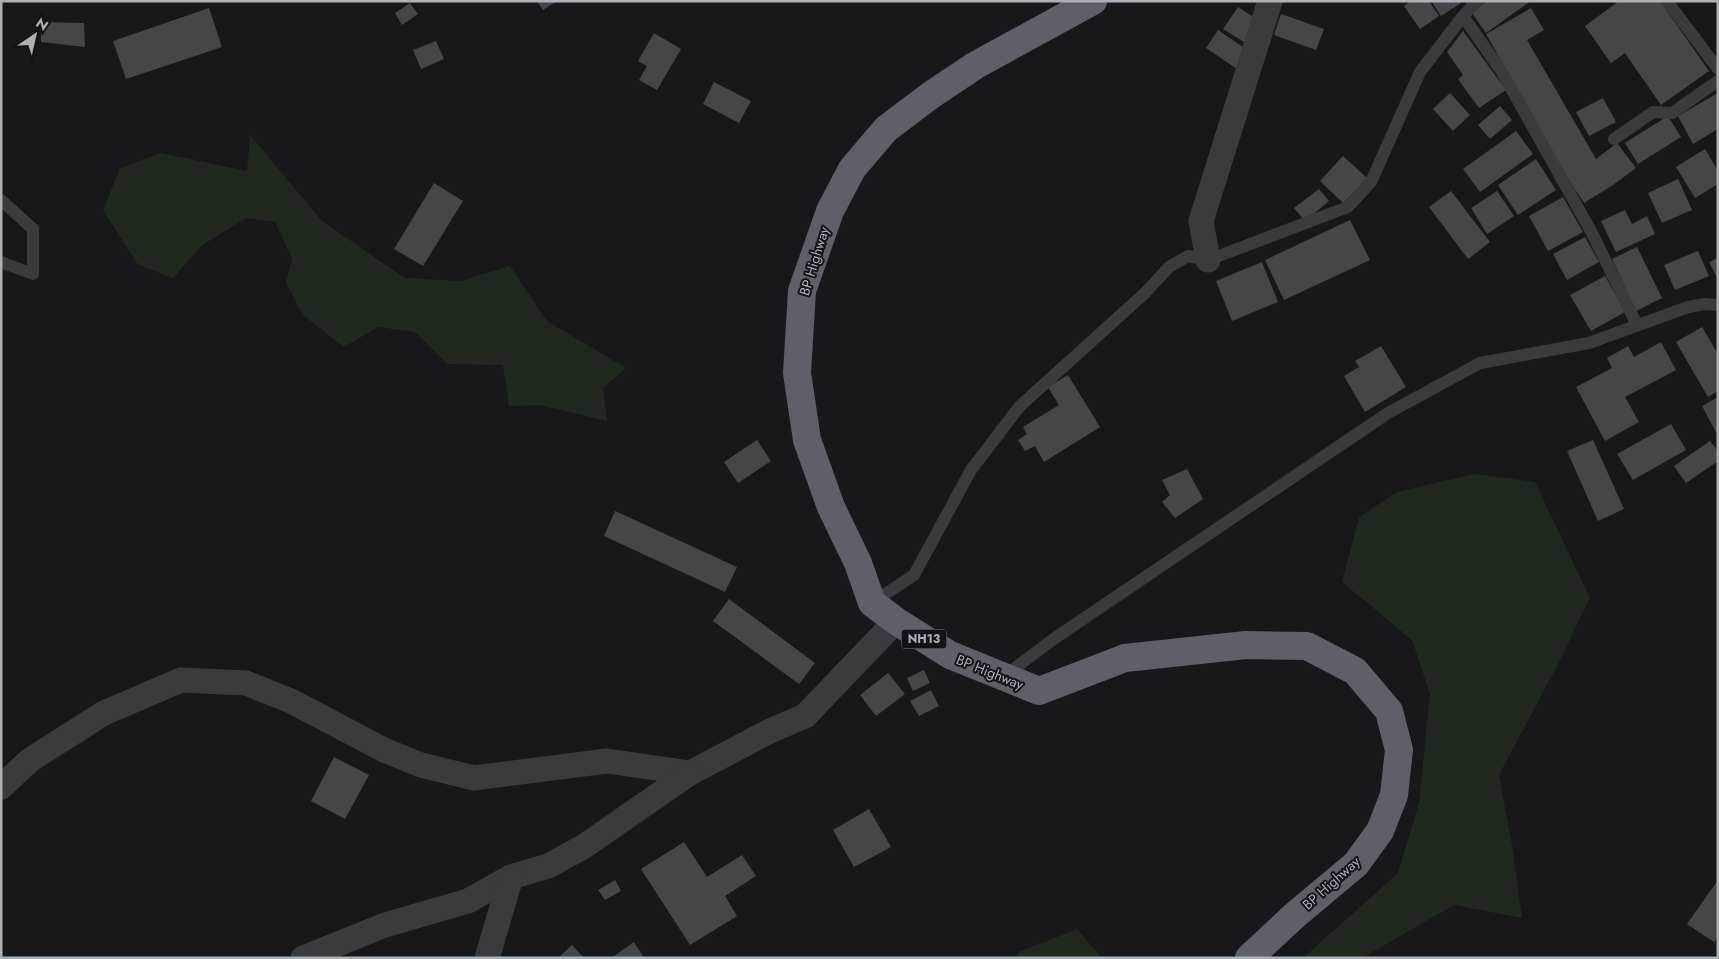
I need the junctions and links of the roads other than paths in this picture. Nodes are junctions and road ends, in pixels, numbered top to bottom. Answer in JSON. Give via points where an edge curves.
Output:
{"nodes":[{"id":1,"x":1093,"y":1,"type":"edge"},
{"id":2,"x":1270,"y":1,"type":"edge"},
{"id":3,"x":1477,"y":1,"type":"edge"},
{"id":4,"x":1668,"y":1,"type":"edge"},
{"id":5,"x":1463,"y":16,"type":"junction"},
{"id":6,"x":1718,"y":69,"type":"edge"},
{"id":7,"x":1718,"y":81,"type":"edge"},
{"id":8,"x":1614,"y":139,"type":"dead end"},
{"id":9,"x":1,"y":200,"type":"edge"},
{"id":10,"x":1208,"y":260,"type":"junction"},
{"id":11,"x":1,"y":262,"type":"edge"},
{"id":12,"x":1718,"y":305,"type":"edge"},
{"id":13,"x":1637,"y":325,"type":"junction"},
{"id":14,"x":872,"y":603,"type":"junction"},
{"id":15,"x":896,"y":622,"type":"junction"},
{"id":16,"x":1002,"y":678,"type":"junction"},
{"id":17,"x":690,"y":773,"type":"junction"},
{"id":18,"x":1,"y":787,"type":"edge"},
{"id":19,"x":510,"y":876,"type":"junction"},
{"id":20,"x":303,"y":958,"type":"edge"},
{"id":21,"x":487,"y":958,"type":"edge"},
{"id":22,"x":1249,"y":958,"type":"edge"}],
"edges":[{"from":1,"to":14,"type":"highway","name":"BP Highway","via":[[976,65],[886,130],[852,170],[830,211],[802,291],[797,373],[807,440],[831,507],[858,563]]},
{"from":2,"to":10,"type":"street","via":[[1200,221]]},
{"from":3,"to":5,"type":"lane"},
{"from":4,"to":6,"type":"lane"},
{"from":5,"to":10,"type":"lane","via":[[1420,72],[1371,182],[1348,207]]},
{"from":5,"to":13,"type":"lane","via":[[1502,72],[1592,233]]},
{"from":7,"to":8,"type":"lane","via":[[1672,113],[1653,112]]},
{"from":9,"to":11,"type":"lane","via":[[33,229],[33,274]]},
{"from":10,"to":14,"type":"lane","via":[[1188,256],[1169,267],[1145,293],[1020,406],[971,470],[914,576]]},
{"from":12,"to":13,"type":"lane","via":[[1688,307]]},
{"from":13,"to":16,"type":"lane","via":[[1589,343],[1480,363],[1388,413],[1055,638]]},
{"from":14,"to":15,"type":"highway","name":"BP Highway","number":"NH13"},
{"from":15,"to":16,"type":"highway","name":"BP Highway","number":"NH13","via":[[950,655]]},
{"from":15,"to":17,"type":"street","via":[[805,716]]},
{"from":16,"to":22,"type":"highway","name":"BP Highway","number":"NH13","via":[[1039,692],[1125,658],[1246,645],[1307,646],[1355,671],[1388,711],[1399,750],[1394,795],[1380,830],[1356,864]]},
{"from":17,"to":18,"type":"street","via":[[607,761],[474,778],[421,765],[384,750],[292,701],[246,682],[180,680],[104,713],[30,760]]},
{"from":17,"to":19,"type":"street","via":[[583,847],[548,866]]},
{"from":19,"to":20,"type":"street","via":[[468,901],[385,925]]},
{"from":19,"to":21,"type":"street"}]}
